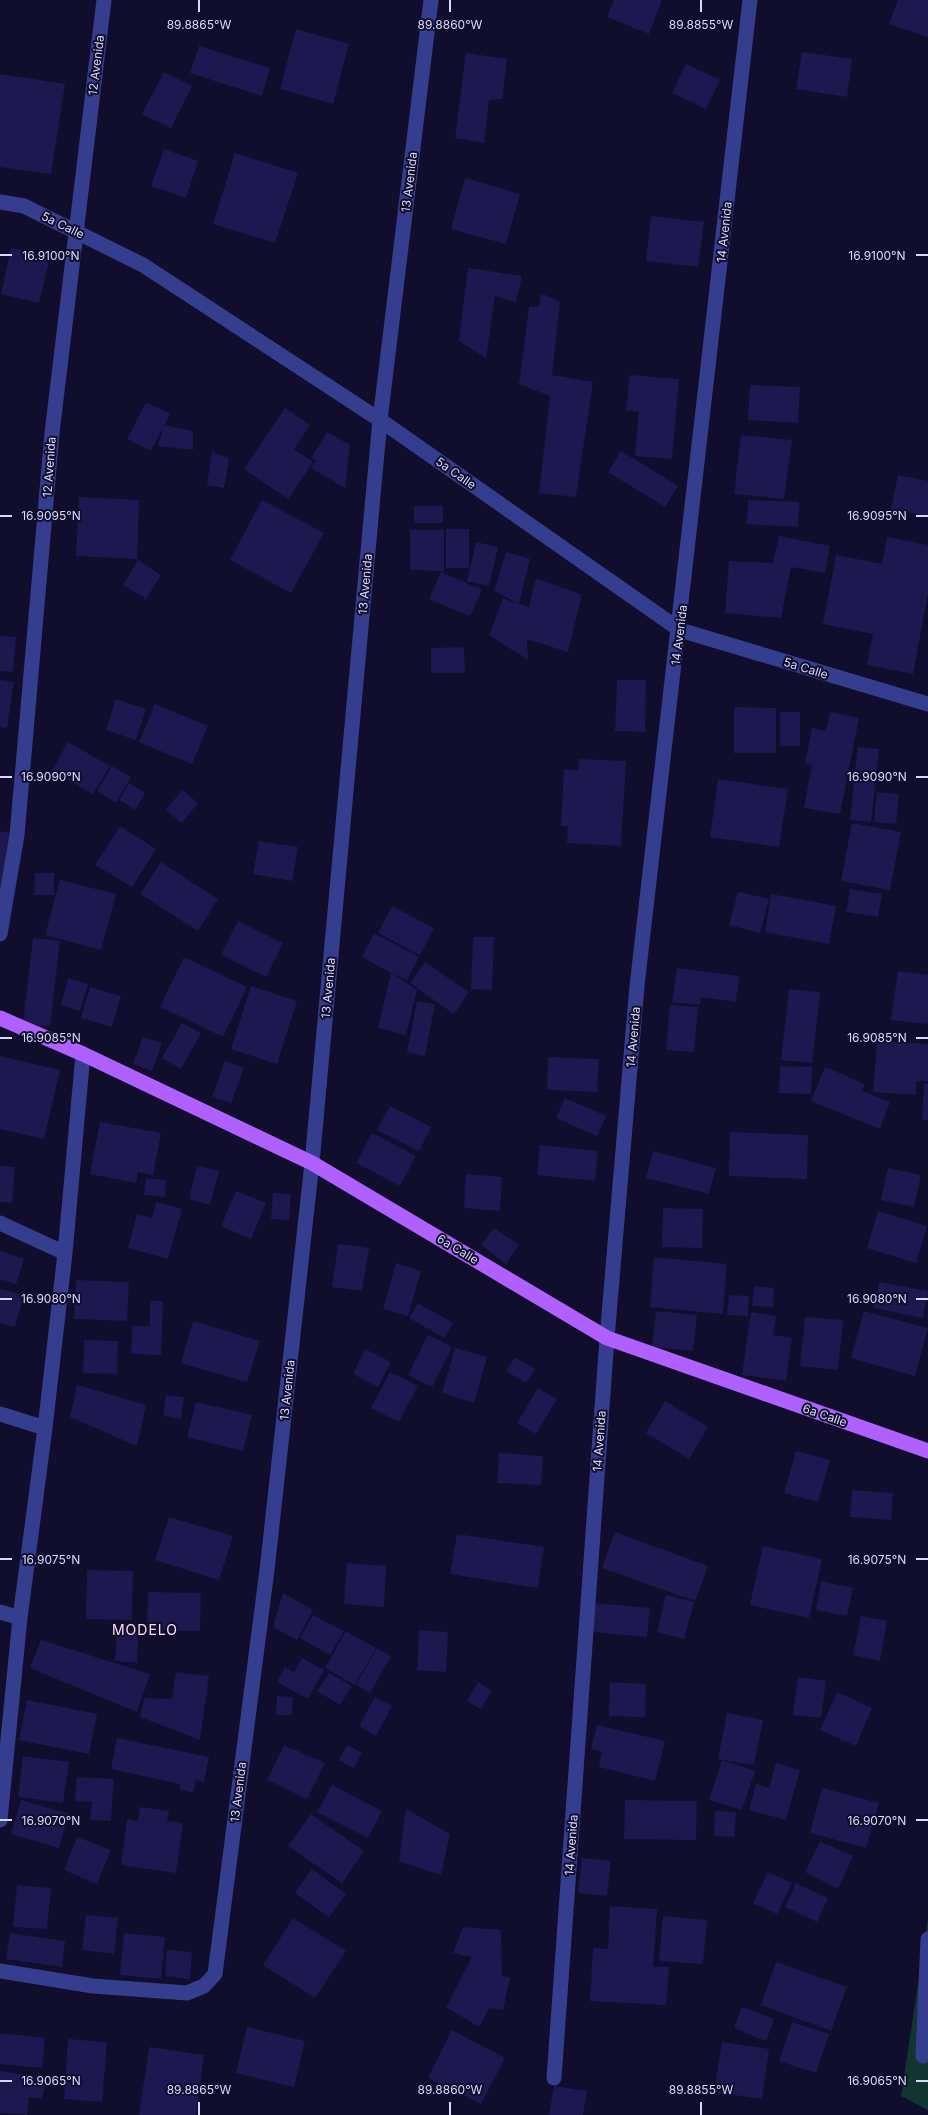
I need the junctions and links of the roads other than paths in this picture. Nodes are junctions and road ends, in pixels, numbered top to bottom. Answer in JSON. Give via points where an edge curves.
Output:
{"nodes":[{"id":1,"x":104,"y":0,"type":"edge"},
{"id":2,"x":431,"y":0,"type":"edge"},
{"id":3,"x":750,"y":0,"type":"edge"},
{"id":4,"x":0,"y":202,"type":"edge"},
{"id":5,"x":75,"y":231,"type":"junction"},
{"id":6,"x":380,"y":420,"type":"junction"},
{"id":7,"x":680,"y":630,"type":"junction"},
{"id":8,"x":928,"y":704,"type":"edge"},
{"id":9,"x":0,"y":934,"type":"edge"},
{"id":10,"x":0,"y":1018,"type":"edge"},
{"id":11,"x":83,"y":1054,"type":"junction"},
{"id":12,"x":312,"y":1163,"type":"junction"},
{"id":13,"x":0,"y":1223,"type":"edge"},
{"id":14,"x":65,"y":1253,"type":"junction"},
{"id":15,"x":607,"y":1338,"type":"junction"},
{"id":16,"x":0,"y":1414,"type":"edge"},
{"id":17,"x":45,"y":1428,"type":"junction"},
{"id":18,"x":928,"y":1451,"type":"edge"},
{"id":19,"x":0,"y":1612,"type":"edge"},
{"id":20,"x":20,"y":1618,"type":"junction"},
{"id":21,"x":0,"y":1816,"type":"edge"},
{"id":22,"x":928,"y":1939,"type":"edge"},
{"id":23,"x":0,"y":1971,"type":"edge"},
{"id":24,"x":923,"y":2056,"type":"dead end"},
{"id":25,"x":554,"y":2078,"type":"dead end"}],
"edges":[{"from":1,"to":5,"type":"street","name":"12 Avenida"},
{"from":2,"to":6,"type":"street","name":"13 Avenida"},
{"from":3,"to":7,"type":"street","name":"14 Avenida"},
{"from":4,"to":5,"type":"street","name":"5a Calle","via":[[24,206]]},
{"from":5,"to":6,"type":"street","name":"5a Calle","via":[[143,265]]},
{"from":5,"to":9,"type":"street","name":"12 Avenida","via":[[52,433],[17,835]]},
{"from":6,"to":7,"type":"street","name":"5a Calle"},
{"from":6,"to":12,"type":"street","name":"13 Avenida"},
{"from":7,"to":8,"type":"street","name":"5a Calle"},
{"from":7,"to":15,"type":"street","name":"14 Avenida","via":[[637,986]]},
{"from":10,"to":11,"type":"main road","name":"6a Calle"},
{"from":11,"to":12,"type":"main road","name":"6a Calle"},
{"from":11,"to":14,"type":"street"},
{"from":12,"to":15,"type":"main road","name":"6a Calle"},
{"from":12,"to":23,"type":"street","name":"13 Avenida","via":[[267,1570],[214,1974],[204,1986],[187,1993],[92,1986]]},
{"from":13,"to":14,"type":"street"},
{"from":14,"to":17,"type":"street"},
{"from":15,"to":18,"type":"main road","name":"6a Calle"},
{"from":15,"to":25,"type":"street","name":"14 Avenida"},
{"from":16,"to":17,"type":"street"},
{"from":17,"to":20,"type":"street"},
{"from":19,"to":20,"type":"street"},
{"from":20,"to":21,"type":"street"},
{"from":22,"to":24,"type":"street"}]}
